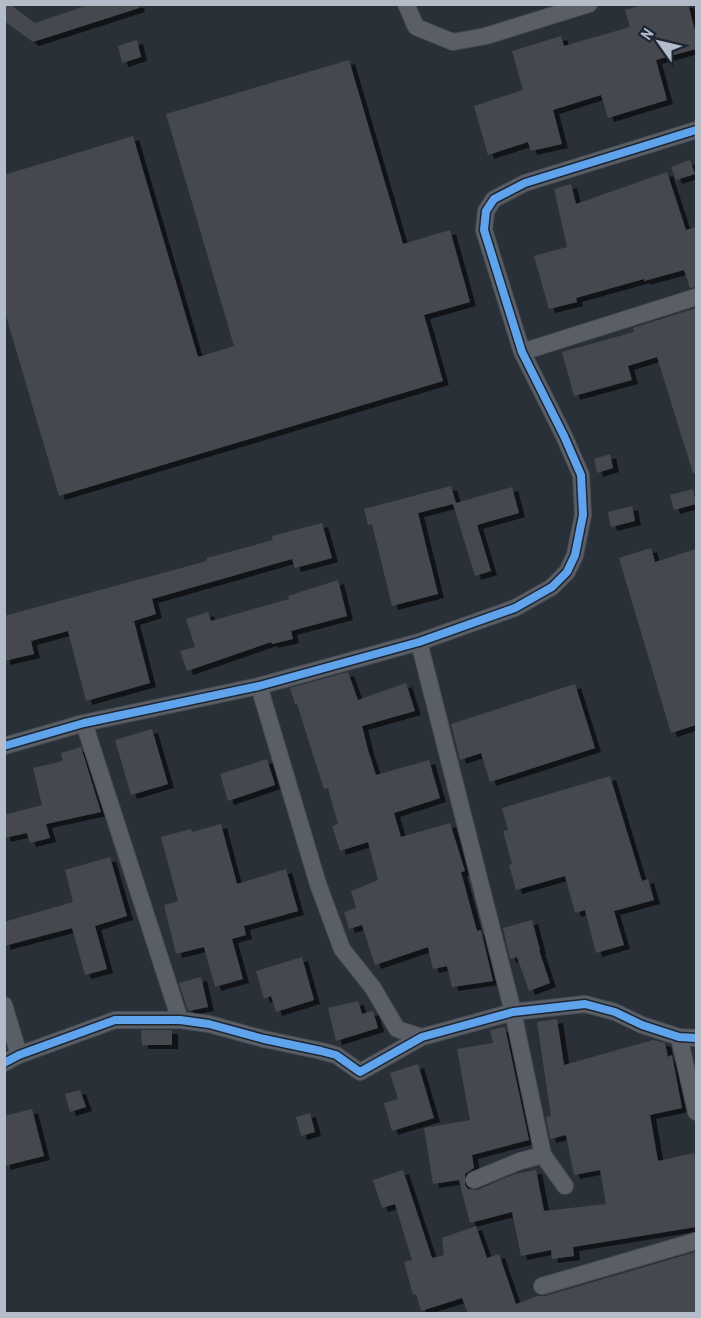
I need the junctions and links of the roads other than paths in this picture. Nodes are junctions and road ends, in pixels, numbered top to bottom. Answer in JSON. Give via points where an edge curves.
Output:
{"nodes":[{"id":1,"x":406,"y":4,"type":"edge"},
{"id":2,"x":588,"y":4,"type":"edge"},
{"id":3,"x":696,"y":130,"type":"edge"},
{"id":4,"x":696,"y":297,"type":"edge"},
{"id":5,"x":522,"y":352,"type":"junction"},
{"id":6,"x":418,"y":642,"type":"junction"},
{"id":7,"x":259,"y":686,"type":"junction"},
{"id":8,"x":84,"y":723,"type":"junction"},
{"id":9,"x":4,"y":746,"type":"edge"},
{"id":10,"x":4,"y":1005,"type":"edge"},
{"id":11,"x":513,"y":1012,"type":"junction"},
{"id":12,"x":180,"y":1020,"type":"junction"},
{"id":13,"x":422,"y":1037,"type":"junction"},
{"id":14,"x":679,"y":1037,"type":"junction"},
{"id":15,"x":696,"y":1038,"type":"edge"},
{"id":16,"x":12,"y":1059,"type":"edge"},
{"id":17,"x":696,"y":1112,"type":"edge"},
{"id":18,"x":543,"y":1155,"type":"junction"},
{"id":19,"x":474,"y":1180,"type":"dead end"},
{"id":20,"x":565,"y":1186,"type":"dead end"},
{"id":21,"x":696,"y":1241,"type":"edge"},
{"id":22,"x":542,"y":1286,"type":"dead end"}],
"edges":[{"from":1,"to":2,"type":"street","via":[[416,27],[453,42],[486,36]]},
{"from":3,"to":5,"type":"street","via":[[525,183],[494,199],[486,211],[484,230]]},
{"from":4,"to":5,"type":"street"},
{"from":5,"to":6,"type":"street","via":[[581,475],[583,515],[575,555],[567,572],[552,587],[515,609]]},
{"from":6,"to":7,"type":"street"},
{"from":6,"to":11,"type":"street"},
{"from":7,"to":8,"type":"street"},
{"from":7,"to":13,"type":"street","via":[[318,884],[342,949],[373,988],[397,1029]]},
{"from":8,"to":9,"type":"street"},
{"from":8,"to":12,"type":"street"},
{"from":10,"to":16,"type":"street"},
{"from":11,"to":13,"type":"street"},
{"from":11,"to":14,"type":"street","via":[[585,1004]]},
{"from":11,"to":18,"type":"street"},
{"from":12,"to":13,"type":"street","via":[[336,1055],[360,1072]]},
{"from":12,"to":16,"type":"street","via":[[115,1020]]},
{"from":14,"to":15,"type":"street"},
{"from":14,"to":17,"type":"street"},
{"from":18,"to":19,"type":"street"},
{"from":18,"to":20,"type":"street"},
{"from":21,"to":22,"type":"street"}]}
